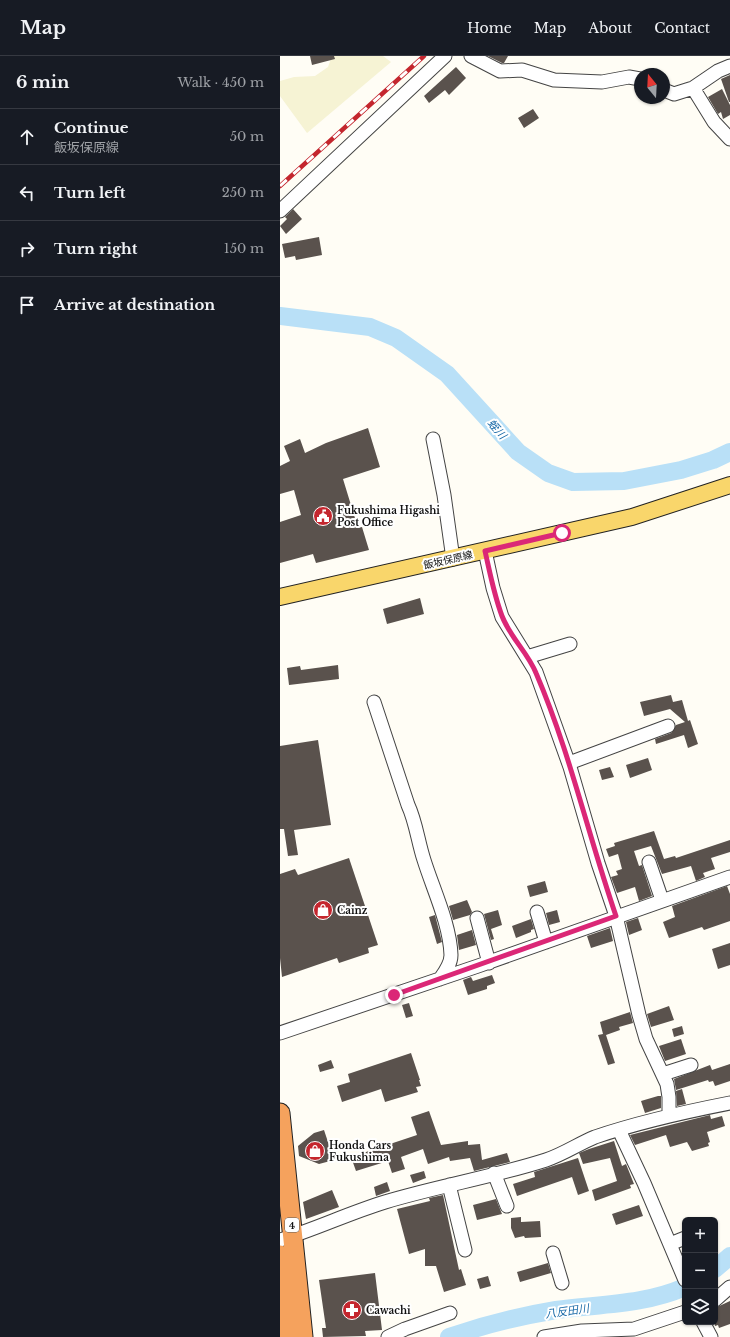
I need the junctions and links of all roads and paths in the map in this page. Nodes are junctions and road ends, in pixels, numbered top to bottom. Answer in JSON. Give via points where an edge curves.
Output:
{"nodes":[{"id":1,"x":444,"y":56,"type":"edge"},
{"id":2,"x":472,"y":56,"type":"edge"},
{"id":3,"x":730,"y":66,"type":"edge"},
{"id":4,"x":634,"y":78,"type":"edge"},
{"id":5,"x":693,"y":88,"type":"junction"},
{"id":6,"x":670,"y":92,"type":"edge"},
{"id":7,"x":730,"y":139,"type":"edge"},
{"id":8,"x":280,"y":211,"type":"edge"},
{"id":9,"x":433,"y":439,"type":"dead end"},
{"id":10,"x":730,"y":485,"type":"edge"},
{"id":11,"x":485,"y":551,"type":"junction"},
{"id":12,"x":453,"y":558,"type":"junction"},
{"id":13,"x":280,"y":597,"type":"edge"},
{"id":14,"x":570,"y":644,"type":"dead end"},
{"id":15,"x":527,"y":656,"type":"junction"},
{"id":16,"x":374,"y":702,"type":"dead end"},
{"id":17,"x":668,"y":726,"type":"dead end"},
{"id":18,"x":569,"y":764,"type":"junction"},
{"id":19,"x":649,"y":862,"type":"dead end"},
{"id":20,"x":730,"y":877,"type":"edge"},
{"id":21,"x":662,"y":900,"type":"junction"},
{"id":22,"x":537,"y":912,"type":"dead end"},
{"id":23,"x":616,"y":916,"type":"junction"},
{"id":24,"x":477,"y":918,"type":"dead end"},
{"id":25,"x":546,"y":942,"type":"junction"},
{"id":26,"x":489,"y":962,"type":"junction"},
{"id":27,"x":440,"y":979,"type":"junction"},
{"id":28,"x":280,"y":1033,"type":"edge"},
{"id":29,"x":691,"y":1065,"type":"dead end"},
{"id":30,"x":663,"y":1074,"type":"junction"},
{"id":31,"x":730,"y":1103,"type":"edge"},
{"id":32,"x":280,"y":1113,"type":"edge"},
{"id":33,"x":670,"y":1115,"type":"junction"},
{"id":34,"x":619,"y":1130,"type":"junction"},
{"id":35,"x":494,"y":1174,"type":"junction"},
{"id":36,"x":449,"y":1185,"type":"junction"},
{"id":37,"x":507,"y":1206,"type":"dead end"},
{"id":38,"x":287,"y":1238,"type":"edge"},
{"id":39,"x":682,"y":1239,"type":"edge"},
{"id":40,"x":670,"y":1244,"type":"junction"},
{"id":41,"x":465,"y":1250,"type":"dead end"},
{"id":42,"x":553,"y":1253,"type":"dead end"},
{"id":43,"x":280,"y":1255,"type":"edge"},
{"id":44,"x":682,"y":1272,"type":"edge"},
{"id":45,"x":562,"y":1283,"type":"dead end"},
{"id":46,"x":730,"y":1287,"type":"edge"},
{"id":47,"x":718,"y":1297,"type":"edge"},
{"id":48,"x":450,"y":1313,"type":"dead end"},
{"id":49,"x":682,"y":1313,"type":"edge"},
{"id":50,"x":705,"y":1325,"type":"edge"},
{"id":51,"x":289,"y":1337,"type":"edge"},
{"id":52,"x":303,"y":1337,"type":"edge"},
{"id":53,"x":388,"y":1337,"type":"edge"},
{"id":54,"x":544,"y":1337,"type":"edge"},
{"id":55,"x":711,"y":1337,"type":"edge"}],
"edges":[{"from":1,"to":8,"type":"street"},
{"from":2,"to":4,"type":"street","via":[[500,71],[522,70],[554,80],[602,82]]},
{"from":3,"to":5,"type":"street"},
{"from":5,"to":6,"type":"street","via":[[674,94]]},
{"from":5,"to":7,"type":"street","via":[[714,122]]},
{"from":9,"to":12,"type":"street"},
{"from":10,"to":11,"type":"main road","name":"飯坂保原線","via":[[632,517]]},
{"from":11,"to":12,"type":"main road","name":"飯坂保原線"},
{"from":11,"to":15,"type":"street","via":[[502,616]]},
{"from":12,"to":13,"type":"main road","name":"飯坂保原線"},
{"from":14,"to":15,"type":"street"},
{"from":15,"to":18,"type":"street","via":[[536,672]]},
{"from":16,"to":27,"type":"street","via":[[413,815],[418,841],[446,928],[450,962]]},
{"from":17,"to":18,"type":"street"},
{"from":18,"to":23,"type":"street"},
{"from":19,"to":21,"type":"street"},
{"from":20,"to":21,"type":"street"},
{"from":21,"to":23,"type":"street"},
{"from":22,"to":25,"type":"street"},
{"from":23,"to":25,"type":"street"},
{"from":23,"to":30,"type":"street","via":[[646,1039]]},
{"from":24,"to":26,"type":"street"},
{"from":25,"to":26,"type":"street"},
{"from":26,"to":27,"type":"street"},
{"from":27,"to":28,"type":"street"},
{"from":29,"to":30,"type":"street"},
{"from":30,"to":33,"type":"street","via":[[669,1097]]},
{"from":31,"to":33,"type":"street"},
{"from":32,"to":38,"type":"highway","number":"4"},
{"from":33,"to":34,"type":"street"},
{"from":34,"to":35,"type":"street","via":[[594,1138],[561,1155]]},
{"from":34,"to":40,"type":"street"},
{"from":35,"to":36,"type":"street"},
{"from":35,"to":37,"type":"street"},
{"from":36,"to":38,"type":"street","via":[[353,1212],[313,1230]]},
{"from":36,"to":41,"type":"street"},
{"from":38,"to":52,"type":"highway","number":"4"},
{"from":39,"to":40,"type":"street"},
{"from":40,"to":44,"type":"street"},
{"from":42,"to":45,"type":"street"},
{"from":43,"to":51,"type":"highway"},
{"from":46,"to":47,"type":"street"},
{"from":48,"to":53,"type":"street"},
{"from":49,"to":54,"type":"street","via":[[634,1329],[582,1331]]},
{"from":50,"to":55,"type":"street"}]}
